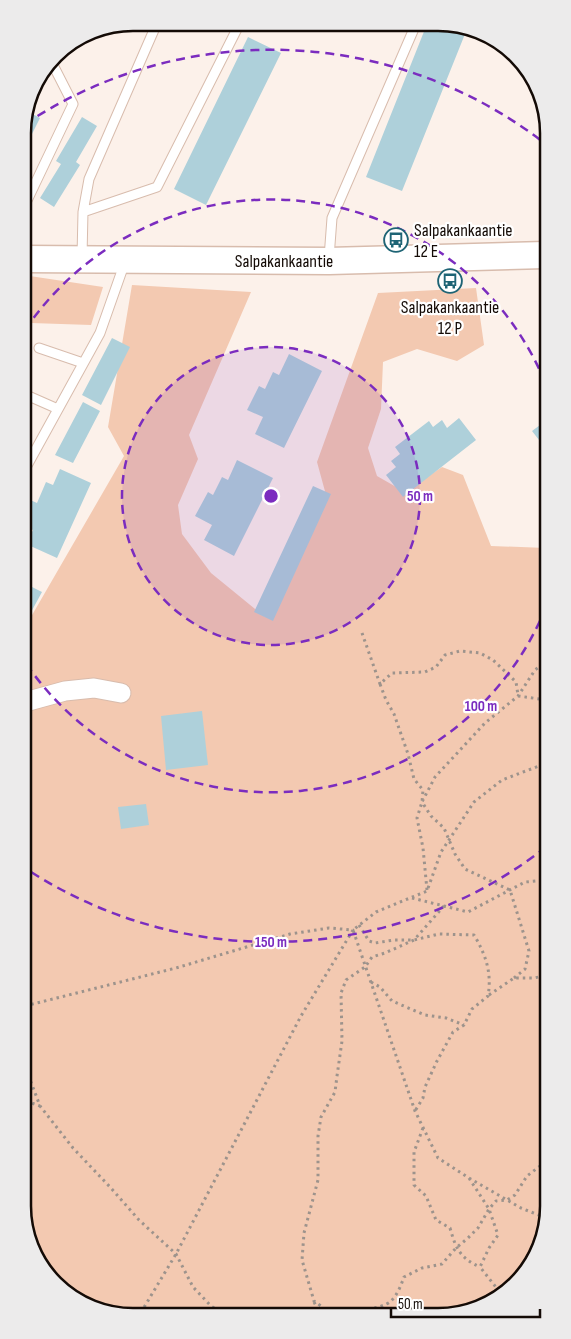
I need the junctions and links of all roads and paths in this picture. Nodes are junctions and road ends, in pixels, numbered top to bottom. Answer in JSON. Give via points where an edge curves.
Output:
{"nodes":[{"id":1,"x":153,"y":31,"type":"edge"},
{"id":2,"x":236,"y":31,"type":"edge"},
{"id":3,"x":413,"y":31,"type":"edge"},
{"id":4,"x":55,"y":68,"type":"edge"},
{"id":5,"x":31,"y":191,"type":"edge"},
{"id":6,"x":83,"y":212,"type":"junction"},
{"id":7,"x":540,"y":255,"type":"edge"},
{"id":8,"x":31,"y":259,"type":"edge"},
{"id":9,"x":82,"y":259,"type":"junction"},
{"id":10,"x":126,"y":260,"type":"junction"},
{"id":11,"x":329,"y":261,"type":"junction"},
{"id":12,"x":39,"y":348,"type":"dead end"},
{"id":13,"x":83,"y":363,"type":"junction"},
{"id":14,"x":31,"y":397,"type":"edge"},
{"id":15,"x":58,"y":409,"type":"junction"},
{"id":16,"x":31,"y":451,"type":"edge"},
{"id":17,"x":362,"y":633,"type":"dead end"},
{"id":18,"x":540,"y":666,"type":"edge"},
{"id":19,"x":380,"y":684,"type":"junction"},
{"id":20,"x":121,"y":693,"type":"dead end"},
{"id":21,"x":518,"y":696,"type":"junction"},
{"id":22,"x":540,"y":699,"type":"edge"},
{"id":23,"x":31,"y":700,"type":"edge"},
{"id":24,"x":540,"y":766,"type":"edge"},
{"id":25,"x":422,"y":802,"type":"junction"},
{"id":26,"x":450,"y":839,"type":"junction"},
{"id":27,"x":540,"y":881,"type":"edge"},
{"id":28,"x":510,"y":890,"type":"junction"},
{"id":29,"x":427,"y":891,"type":"junction"},
{"id":30,"x":411,"y":898,"type":"junction"},
{"id":31,"x":444,"y":906,"type":"junction"},
{"id":32,"x":359,"y":925,"type":"junction"},
{"id":33,"x":353,"y":930,"type":"junction"},
{"id":34,"x":414,"y":940,"type":"junction"},
{"id":35,"x":365,"y":967,"type":"junction"},
{"id":36,"x":540,"y":977,"type":"edge"},
{"id":37,"x":514,"y":978,"type":"junction"},
{"id":38,"x":370,"y":982,"type":"junction"},
{"id":39,"x":488,"y":996,"type":"junction"},
{"id":40,"x":31,"y":1005,"type":"edge"},
{"id":41,"x":464,"y":1025,"type":"junction"},
{"id":42,"x":31,"y":1082,"type":"edge"},
{"id":43,"x":31,"y":1103,"type":"edge"},
{"id":44,"x":40,"y":1106,"type":"junction"},
{"id":45,"x":415,"y":1111,"type":"junction"},
{"id":46,"x":423,"y":1127,"type":"junction"},
{"id":47,"x":540,"y":1166,"type":"edge"},
{"id":48,"x":469,"y":1178,"type":"junction"},
{"id":49,"x":507,"y":1200,"type":"junction"},
{"id":50,"x":488,"y":1209,"type":"junction"},
{"id":51,"x":540,"y":1215,"type":"edge"},
{"id":52,"x":456,"y":1248,"type":"junction"},
{"id":53,"x":176,"y":1254,"type":"junction"},
{"id":54,"x":480,"y":1268,"type":"junction"},
{"id":55,"x":497,"y":1289,"type":"edge"},
{"id":56,"x":314,"y":1301,"type":"junction"},
{"id":57,"x":144,"y":1308,"type":"edge"},
{"id":58,"x":214,"y":1308,"type":"edge"},
{"id":59,"x":317,"y":1308,"type":"edge"},
{"id":60,"x":325,"y":1308,"type":"edge"},
{"id":61,"x":378,"y":1308,"type":"edge"}],
"edges":[{"from":1,"to":6,"type":"lane","via":[[89,178]]},
{"from":2,"to":6,"type":"lane","via":[[157,187]]},
{"from":3,"to":11,"type":"lane","via":[[332,218]]},
{"from":4,"to":5,"type":"lane","via":[[73,104]]},
{"from":6,"to":9,"type":"lane"},
{"from":7,"to":11,"type":"street","name":"Salpakankaantie"},
{"from":8,"to":9,"type":"street","name":"Salpakankaantie"},
{"from":9,"to":10,"type":"street","name":"Salpakankaantie"},
{"from":10,"to":11,"type":"street","name":"Salpakankaantie"},
{"from":10,"to":13,"type":"lane","via":[[100,333]]},
{"from":12,"to":13,"type":"lane"},
{"from":13,"to":15,"type":"lane"},
{"from":14,"to":15,"type":"lane"},
{"from":15,"to":16,"type":"lane"},
{"from":17,"to":19,"type":"path"},
{"from":18,"to":21,"type":"path"},
{"from":19,"to":21,"type":"path","via":[[392,673],[430,670],[445,655],[460,651],[480,653],[493,660],[516,682]]},
{"from":19,"to":25,"type":"path","via":[[394,714],[414,779],[423,790]]},
{"from":20,"to":23,"type":"street","via":[[94,688],[65,691]]},
{"from":21,"to":22,"type":"path"},
{"from":21,"to":25,"type":"path","via":[[485,723],[435,777]]},
{"from":24,"to":26,"type":"path","via":[[502,780],[474,802]]},
{"from":25,"to":26,"type":"path"},
{"from":25,"to":29,"type":"path","via":[[417,818]]},
{"from":26,"to":28,"type":"path","via":[[465,869]]},
{"from":26,"to":29,"type":"path","via":[[441,852]]},
{"from":27,"to":28,"type":"path","via":[[525,882]]},
{"from":28,"to":31,"type":"path","via":[[468,912]]},
{"from":28,"to":37,"type":"path","via":[[529,951],[525,969]]},
{"from":29,"to":30,"type":"path"},
{"from":30,"to":31,"type":"path"},
{"from":30,"to":32,"type":"path","via":[[376,912]]},
{"from":31,"to":34,"type":"path"},
{"from":32,"to":33,"type":"path"},
{"from":32,"to":34,"type":"path","via":[[369,941],[375,943]]},
{"from":33,"to":35,"type":"path"},
{"from":33,"to":40,"type":"path","via":[[329,928],[290,934],[176,968]]},
{"from":33,"to":53,"type":"path","via":[[301,1016]]},
{"from":34,"to":35,"type":"path","via":[[372,957]]},
{"from":34,"to":39,"type":"path","via":[[439,934],[474,935],[488,965],[491,982]]},
{"from":35,"to":38,"type":"path"},
{"from":35,"to":56,"type":"path","via":[[346,980],[340,993],[342,1041],[335,1092],[321,1117],[318,1136],[318,1180],[304,1233],[302,1260]]},
{"from":36,"to":37,"type":"path"},
{"from":37,"to":39,"type":"path"},
{"from":38,"to":41,"type":"path","via":[[380,987],[392,1001],[425,1015]]},
{"from":38,"to":45,"type":"path"},
{"from":39,"to":41,"type":"path","via":[[472,1009]]},
{"from":41,"to":45,"type":"path","via":[[453,1032]]},
{"from":42,"to":44,"type":"path"},
{"from":43,"to":44,"type":"path"},
{"from":44,"to":53,"type":"path","via":[[73,1148],[139,1220]]},
{"from":45,"to":46,"type":"path"},
{"from":46,"to":48,"type":"path","via":[[438,1158]]},
{"from":46,"to":52,"type":"path","via":[[414,1152],[414,1185],[426,1196],[436,1220],[450,1228]]},
{"from":47,"to":49,"type":"path"},
{"from":48,"to":49,"type":"path"},
{"from":48,"to":50,"type":"path"},
{"from":49,"to":50,"type":"path","via":[[496,1201]]},
{"from":49,"to":51,"type":"path"},
{"from":50,"to":52,"type":"path","via":[[478,1228]]},
{"from":50,"to":54,"type":"path","via":[[498,1235]]},
{"from":52,"to":54,"type":"path","via":[[468,1262]]},
{"from":52,"to":61,"type":"path","via":[[442,1264],[422,1268],[404,1277],[390,1302]]},
{"from":53,"to":57,"type":"path"},
{"from":53,"to":58,"type":"path","via":[[193,1287]]},
{"from":54,"to":55,"type":"path"},
{"from":56,"to":59,"type":"path"},
{"from":56,"to":60,"type":"path"}]}
